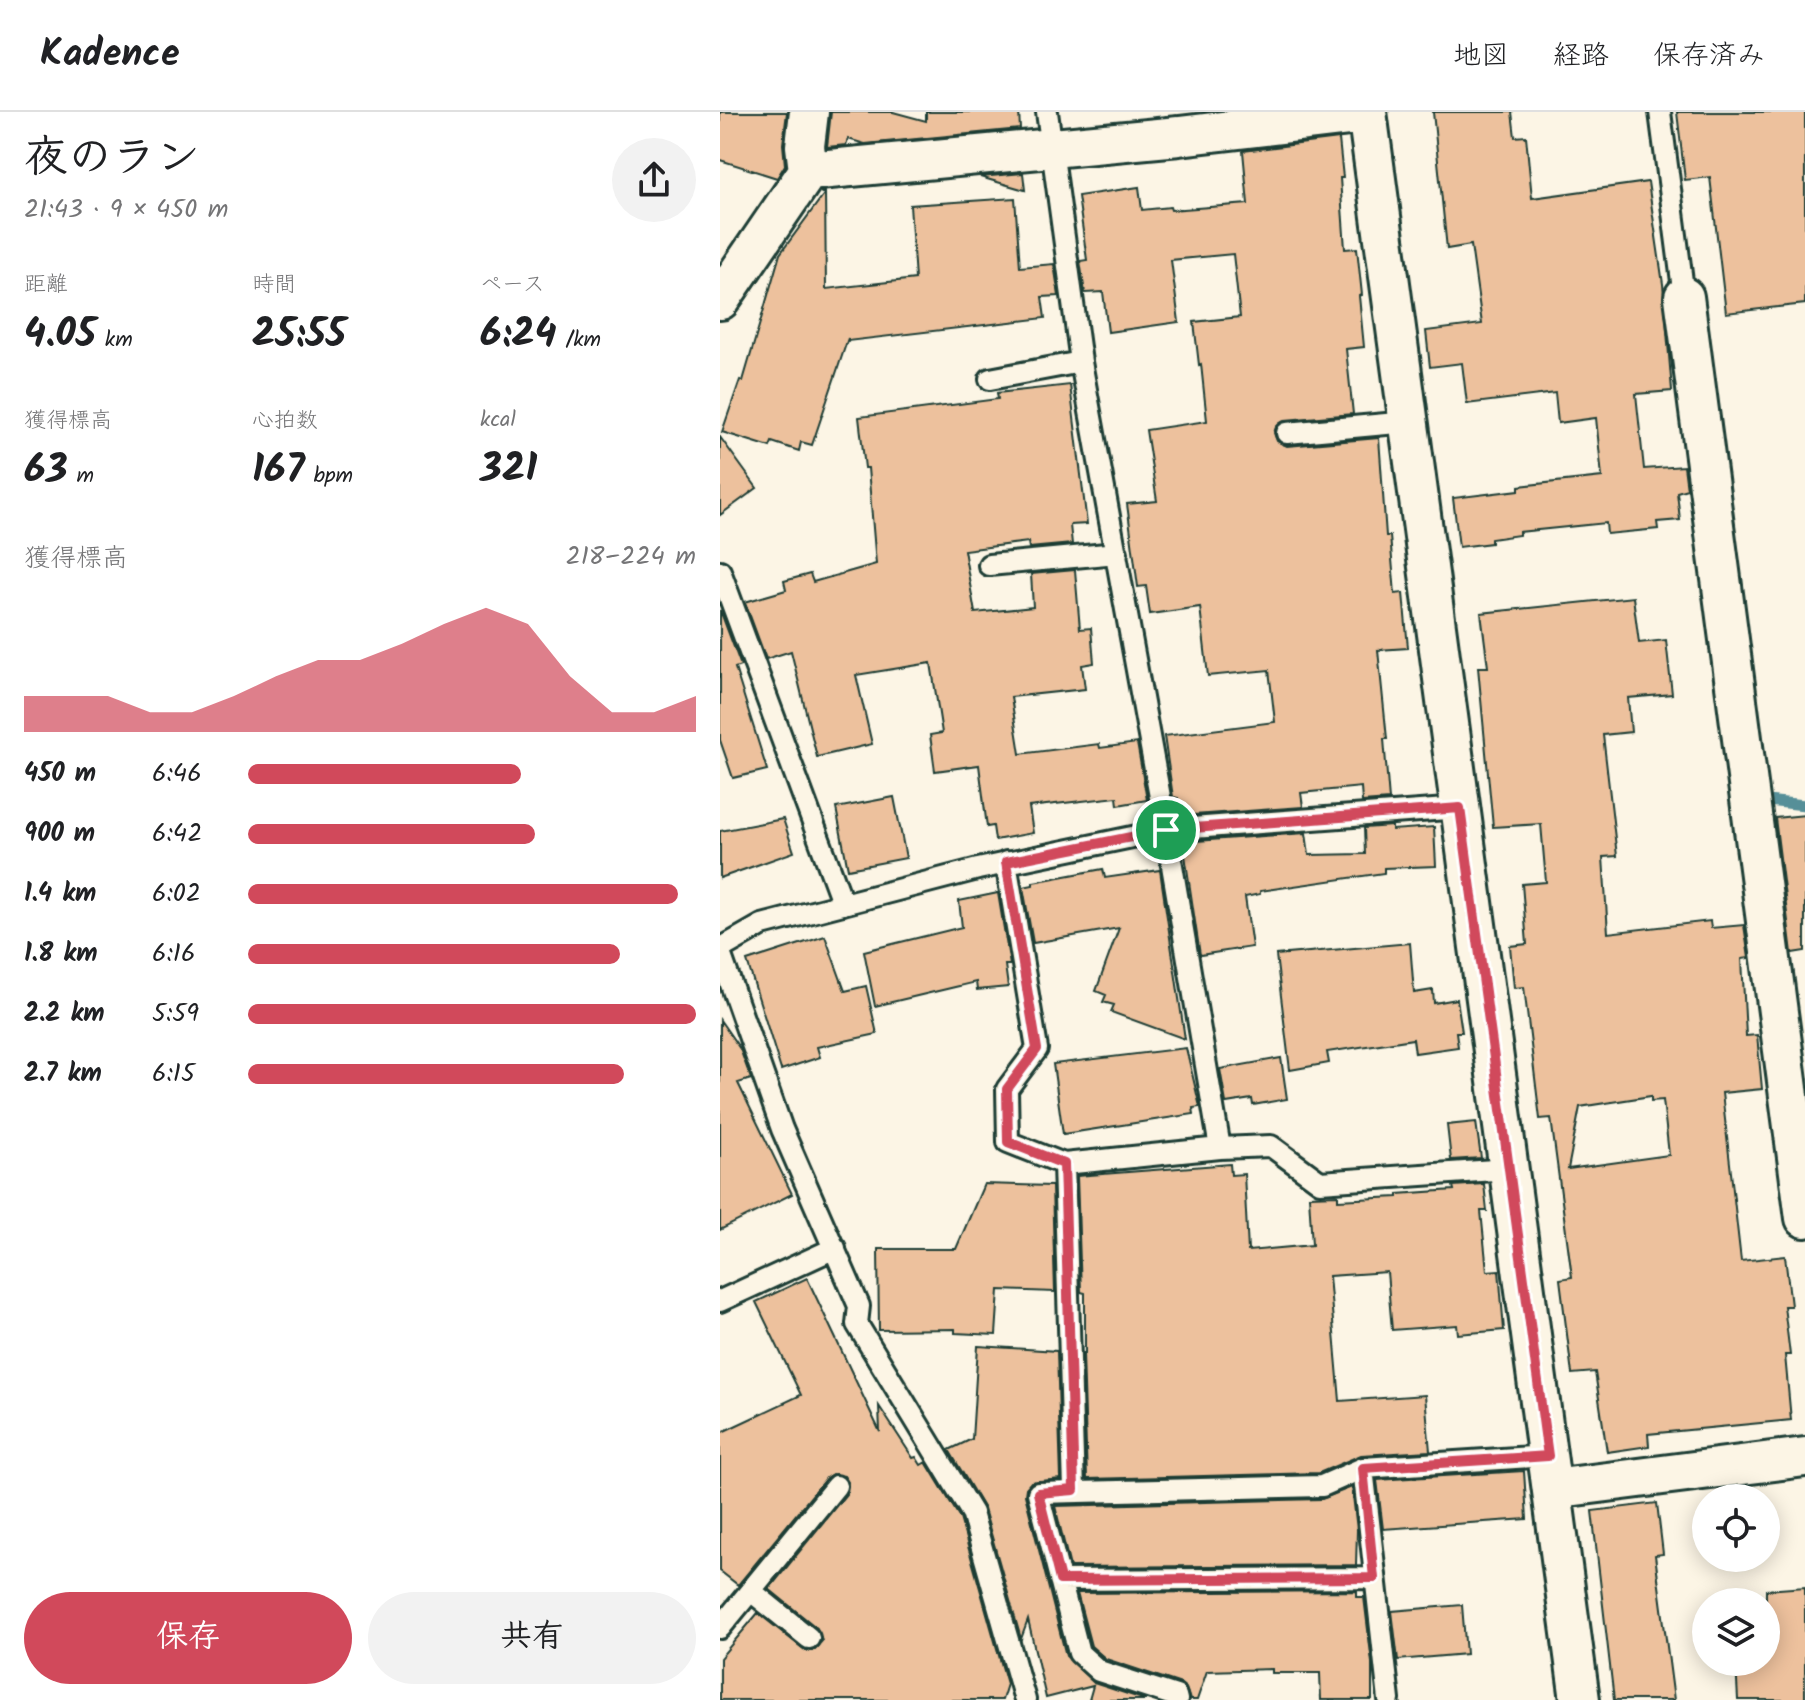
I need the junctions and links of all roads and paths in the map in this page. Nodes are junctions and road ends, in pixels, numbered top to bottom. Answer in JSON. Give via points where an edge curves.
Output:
{"nodes":[{"id":1,"x":809,"y":112,"type":"edge"},
{"id":2,"x":1660,"y":112,"type":"edge"},
{"id":3,"x":1367,"y":113,"type":"edge"},
{"id":4,"x":1050,"y":130,"type":"edge"},
{"id":5,"x":808,"y":171,"type":"junction"},
{"id":6,"x":1684,"y":297,"type":"joint"},
{"id":7,"x":720,"y":300,"type":"edge"},
{"id":8,"x":1081,"y":362,"type":"junction"},
{"id":9,"x":990,"y":379,"type":"dead end"},
{"id":10,"x":1408,"y":422,"type":"junction"},
{"id":11,"x":1287,"y":433,"type":"dead end"},
{"id":12,"x":1117,"y":553,"type":"junction"},
{"id":13,"x":989,"y":565,"type":"dead end"},
{"id":14,"x":720,"y":571,"type":"edge"},
{"id":15,"x":1460,"y":808,"type":"junction"},
{"id":16,"x":1166,"y":830,"type":"junction"},
{"id":17,"x":1006,"y":862,"type":"junction"},
{"id":18,"x":843,"y":904,"type":"junction"},
{"id":19,"x":720,"y":951,"type":"edge"},
{"id":20,"x":1220,"y":1148,"type":"junction"},
{"id":21,"x":1064,"y":1164,"type":"junction"},
{"id":22,"x":1509,"y":1169,"type":"junction"},
{"id":23,"x":1805,"y":1218,"type":"edge"},
{"id":24,"x":835,"y":1248,"type":"junction"},
{"id":25,"x":720,"y":1301,"type":"edge"},
{"id":26,"x":1805,"y":1457,"type":"edge"},
{"id":27,"x":1363,"y":1468,"type":"junction"},
{"id":28,"x":1550,"y":1472,"type":"junction"},
{"id":29,"x":836,"y":1486,"type":"dead end"},
{"id":30,"x":1074,"y":1490,"type":"junction"},
{"id":31,"x":1374,"y":1578,"type":"junction"},
{"id":32,"x":1060,"y":1580,"type":"junction"},
{"id":33,"x":751,"y":1591,"type":"junction"},
{"id":34,"x":720,"y":1628,"type":"edge"},
{"id":35,"x":809,"y":1638,"type":"dead end"},
{"id":36,"x":1025,"y":1700,"type":"edge"},
{"id":37,"x":1177,"y":1700,"type":"edge"},
{"id":38,"x":1389,"y":1700,"type":"edge"},
{"id":39,"x":1580,"y":1700,"type":"edge"}],
"edges":[{"from":1,"to":5,"type":"street"},
{"from":2,"to":6,"type":"lane"},
{"from":3,"to":4,"type":"street","via":[[1179,136]]},
{"from":3,"to":10,"type":"street"},
{"from":4,"to":5,"type":"street"},
{"from":4,"to":8,"type":"lane"},
{"from":5,"to":7,"type":"street"},
{"from":6,"to":23,"type":"street"},
{"from":8,"to":9,"type":"lane"},
{"from":8,"to":12,"type":"lane"},
{"from":10,"to":11,"type":"lane"},
{"from":10,"to":15,"type":"street"},
{"from":12,"to":13,"type":"lane"},
{"from":12,"to":16,"type":"lane"},
{"from":14,"to":18,"type":"lane"},
{"from":15,"to":16,"type":"lane"},
{"from":15,"to":22,"type":"street"},
{"from":16,"to":17,"type":"lane"},
{"from":16,"to":20,"type":"lane"},
{"from":17,"to":18,"type":"lane"},
{"from":17,"to":21,"type":"lane","via":[[1037,1049],[1007,1089],[1008,1142]]},
{"from":18,"to":19,"type":"lane","via":[[762,925]]},
{"from":19,"to":24,"type":"lane","via":[[782,1129]]},
{"from":20,"to":21,"type":"lane"},
{"from":20,"to":22,"type":"lane","via":[[1271,1146],[1320,1182]]},
{"from":21,"to":30,"type":"lane"},
{"from":22,"to":28,"type":"street"},
{"from":24,"to":25,"type":"lane"},
{"from":24,"to":36,"type":"lane","via":[[859,1306],[857,1324],[972,1513]]},
{"from":26,"to":28,"type":"street"},
{"from":27,"to":28,"type":"lane"},
{"from":27,"to":30,"type":"lane","via":[[1322,1486]]},
{"from":27,"to":31,"type":"lane"},
{"from":28,"to":39,"type":"street"},
{"from":29,"to":33,"type":"lane"},
{"from":30,"to":32,"type":"lane","via":[[1038,1493]]},
{"from":31,"to":32,"type":"lane"},
{"from":31,"to":38,"type":"lane"},
{"from":32,"to":37,"type":"lane","via":[[1079,1653],[1099,1671]]},
{"from":33,"to":34,"type":"lane"},
{"from":33,"to":35,"type":"lane"}]}
